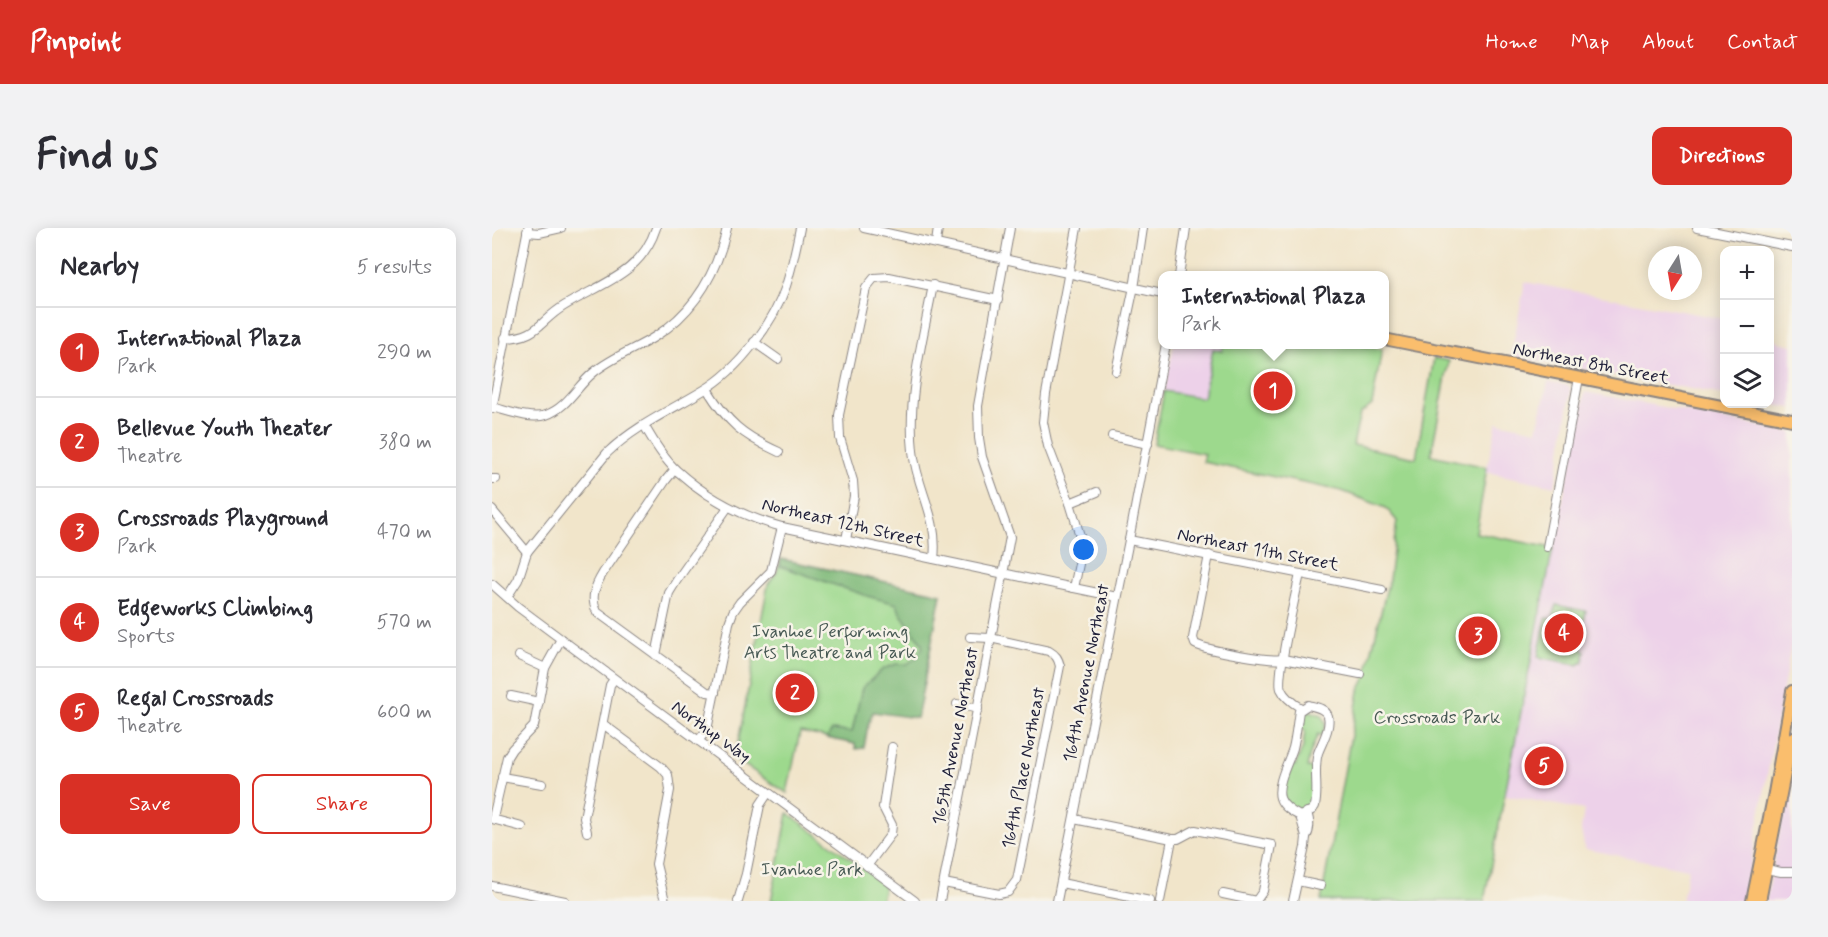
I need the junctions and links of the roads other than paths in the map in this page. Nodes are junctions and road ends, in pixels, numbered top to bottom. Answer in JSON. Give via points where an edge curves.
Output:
{"nodes":[{"id":1,"x":561,"y":228,"type":"edge"},
{"id":2,"x":656,"y":228,"type":"edge"},
{"id":3,"x":727,"y":228,"type":"edge"},
{"id":4,"x":800,"y":228,"type":"edge"},
{"id":5,"x":864,"y":228,"type":"edge"},
{"id":6,"x":938,"y":228,"type":"edge"},
{"id":7,"x":1010,"y":228,"type":"edge"},
{"id":8,"x":1077,"y":228,"type":"edge"},
{"id":9,"x":1143,"y":228,"type":"edge"},
{"id":10,"x":1186,"y":228,"type":"edge"},
{"id":11,"x":1697,"y":228,"type":"edge"},
{"id":12,"x":527,"y":230,"type":"edge"},
{"id":13,"x":936,"y":243,"type":"junction"},
{"id":14,"x":1792,"y":247,"type":"edge"},
{"id":15,"x":1005,"y":259,"type":"junction"},
{"id":16,"x":1180,"y":271,"type":"edge"},
{"id":17,"x":1070,"y":273,"type":"junction"},
{"id":18,"x":933,"y":285,"type":"junction"},
{"id":19,"x":1134,"y":287,"type":"junction"},
{"id":20,"x":1158,"y":293,"type":"edge"},
{"id":21,"x":998,"y":300,"type":"junction"},
{"id":22,"x":505,"y":338,"type":"junction"},
{"id":23,"x":1389,"y":340,"type":"edge"},
{"id":24,"x":754,"y":342,"type":"junction"},
{"id":25,"x":1165,"y":349,"type":"edge"},
{"id":26,"x":778,"y":360,"type":"dead end"},
{"id":27,"x":1116,"y":371,"type":"dead end"},
{"id":28,"x":1579,"y":378,"type":"junction"},
{"id":29,"x":707,"y":389,"type":"junction"},
{"id":30,"x":492,"y":408,"type":"edge"},
{"id":31,"x":1792,"y":420,"type":"edge"},
{"id":32,"x":644,"y":425,"type":"junction"},
{"id":33,"x":1112,"y":436,"type":"dead end"},
{"id":34,"x":1148,"y":444,"type":"junction"},
{"id":35,"x":779,"y":452,"type":"dead end"},
{"id":36,"x":675,"y":469,"type":"junction"},
{"id":37,"x":1098,"y":492,"type":"dead end"},
{"id":38,"x":1070,"y":503,"type":"junction"},
{"id":39,"x":728,"y":507,"type":"junction"},
{"id":40,"x":492,"y":510,"type":"edge"},
{"id":41,"x":782,"y":527,"type":"junction"},
{"id":42,"x":846,"y":540,"type":"junction"},
{"id":43,"x":1130,"y":540,"type":"junction"},
{"id":44,"x":1547,"y":547,"type":"dead end"},
{"id":45,"x":527,"y":552,"type":"junction"},
{"id":46,"x":1209,"y":555,"type":"junction"},
{"id":47,"x":934,"y":559,"type":"junction"},
{"id":48,"x":1003,"y":573,"type":"junction"},
{"id":49,"x":1300,"y":573,"type":"junction"},
{"id":50,"x":492,"y":584,"type":"edge"},
{"id":51,"x":1074,"y":588,"type":"junction"},
{"id":52,"x":1382,"y":590,"type":"dead end"},
{"id":53,"x":507,"y":597,"type":"junction"},
{"id":54,"x":1117,"y":597,"type":"junction"},
{"id":55,"x":970,"y":637,"type":"dead end"},
{"id":56,"x":990,"y":638,"type":"junction"},
{"id":57,"x":561,"y":639,"type":"junction"},
{"id":58,"x":656,"y":655,"type":"junction"},
{"id":59,"x":519,"y":656,"type":"dead end"},
{"id":60,"x":1283,"y":659,"type":"junction"},
{"id":61,"x":545,"y":668,"type":"junction"},
{"id":62,"x":1360,"y":674,"type":"dead end"},
{"id":63,"x":614,"y":679,"type":"junction"},
{"id":64,"x":1792,"y":691,"type":"edge"},
{"id":65,"x":715,"y":693,"type":"junction"},
{"id":66,"x":511,"y":696,"type":"dead end"},
{"id":67,"x":539,"y":702,"type":"junction"},
{"id":68,"x":957,"y":704,"type":"dead end"},
{"id":69,"x":1301,"y":708,"type":"junction"},
{"id":70,"x":978,"y":709,"type":"junction"},
{"id":71,"x":603,"y":724,"type":"junction"},
{"id":72,"x":1792,"y":738,"type":"edge"},
{"id":73,"x":698,"y":741,"type":"junction"},
{"id":74,"x":892,"y":747,"type":"dead end"},
{"id":75,"x":1790,"y":758,"type":"edge"},
{"id":76,"x":502,"y":777,"type":"junction"},
{"id":77,"x":542,"y":784,"type":"dead end"},
{"id":78,"x":768,"y":793,"type":"junction"},
{"id":79,"x":1304,"y":814,"type":"junction"},
{"id":80,"x":493,"y":818,"type":"edge"},
{"id":81,"x":1074,"y":819,"type":"junction"},
{"id":82,"x":522,"y":827,"type":"dead end"},
{"id":83,"x":587,"y":832,"type":"dead end"},
{"id":84,"x":1172,"y":839,"type":"junction"},
{"id":85,"x":867,"y":866,"type":"junction"},
{"id":86,"x":1766,"y":869,"type":"junction"},
{"id":87,"x":1792,"y":872,"type":"edge"},
{"id":88,"x":1298,"y":881,"type":"junction"},
{"id":89,"x":944,"y":883,"type":"junction"},
{"id":90,"x":1061,"y":883,"type":"junction"},
{"id":91,"x":492,"y":886,"type":"edge"},
{"id":92,"x":1321,"y":886,"type":"dead end"},
{"id":93,"x":1223,"y":894,"type":"dead end"},
{"id":94,"x":530,"y":897,"type":"edge"},
{"id":95,"x":566,"y":901,"type":"edge"},
{"id":96,"x":665,"y":901,"type":"edge"},
{"id":97,"x":738,"y":901,"type":"edge"},
{"id":98,"x":915,"y":901,"type":"edge"},
{"id":99,"x":940,"y":901,"type":"edge"},
{"id":100,"x":1057,"y":901,"type":"edge"},
{"id":101,"x":1150,"y":901,"type":"edge"},
{"id":102,"x":1160,"y":901,"type":"edge"},
{"id":103,"x":1256,"y":901,"type":"edge"},
{"id":104,"x":1293,"y":901,"type":"edge"},
{"id":105,"x":1752,"y":901,"type":"edge"},
{"id":106,"x":1760,"y":901,"type":"edge"}],
"edges":[{"from":1,"to":12,"type":"street","via":[[539,233]]},
{"from":2,"to":22,"type":"street","via":[[642,257],[628,270],[561,308],[536,331]]},
{"from":3,"to":30,"type":"street","via":[[719,259],[705,287],[675,322],[593,372],[553,412],[534,417]]},
{"from":4,"to":24,"type":"street","via":[[785,288]]},
{"from":5,"to":13,"type":"street"},
{"from":6,"to":13,"type":"street"},
{"from":7,"to":15,"type":"street","name":"165th Avenue Northeast"},
{"from":8,"to":17,"type":"street"},
{"from":9,"to":19,"type":"street"},
{"from":10,"to":16,"type":"street"},
{"from":11,"to":14,"type":"street"},
{"from":12,"to":22,"type":"street"},
{"from":13,"to":15,"type":"street"},
{"from":15,"to":17,"type":"street"},
{"from":15,"to":21,"type":"street","name":"165th Avenue Northeast"},
{"from":17,"to":19,"type":"street"},
{"from":17,"to":38,"type":"street","via":[[1044,422],[1048,446]]},
{"from":18,"to":21,"type":"street"},
{"from":18,"to":42,"type":"street","via":[[889,277],[874,278],[866,288],[838,422],[853,480]]},
{"from":18,"to":47,"type":"street","via":[[912,417],[915,466],[935,531]]},
{"from":19,"to":20,"type":"street"},
{"from":19,"to":27,"type":"street"},
{"from":21,"to":48,"type":"street","name":"165th Avenue Northeast","via":[[978,420],[982,457],[1010,537]]},
{"from":22,"to":30,"type":"street"},
{"from":23,"to":28,"type":"main road","name":"Northeast 8th Street"},
{"from":24,"to":26,"type":"street"},
{"from":24,"to":29,"type":"street"},
{"from":25,"to":34,"type":"street","name":"164th Avenue Northeast"},
{"from":28,"to":31,"type":"main road","name":"Northeast 8th Street"},
{"from":28,"to":44,"type":"street"},
{"from":29,"to":32,"type":"street"},
{"from":29,"to":35,"type":"street","via":[[723,415],[749,436]]},
{"from":32,"to":36,"type":"street","name":"Northeast 12th Street"},
{"from":32,"to":45,"type":"street","via":[[607,453]]},
{"from":33,"to":34,"type":"street"},
{"from":34,"to":43,"type":"street","name":"164th Avenue Northeast"},
{"from":36,"to":39,"type":"street","name":"Northeast 12th Street"},
{"from":36,"to":58,"type":"street","via":[[597,582],[594,594],[597,612]]},
{"from":37,"to":38,"type":"street"},
{"from":38,"to":51,"type":"street","via":[[1081,547]]},
{"from":39,"to":41,"type":"street","name":"Northeast 12th Street"},
{"from":39,"to":58,"type":"street","via":[[669,593]]},
{"from":40,"to":45,"type":"street"},
{"from":41,"to":42,"type":"street","name":"Northeast 12th Street"},
{"from":41,"to":65,"type":"street","via":[[771,571],[733,612]]},
{"from":42,"to":47,"type":"street","name":"Northeast 12th Street"},
{"from":43,"to":46,"type":"street","name":"Northeast 11th Street"},
{"from":43,"to":54,"type":"street","name":"164th Avenue Northeast"},
{"from":45,"to":53,"type":"street","via":[[518,580]]},
{"from":46,"to":49,"type":"street","name":"Northeast 11th Street"},
{"from":46,"to":60,"type":"street","via":[[1195,644],[1276,661]]},
{"from":47,"to":48,"type":"street","name":"Northeast 12th Street"},
{"from":48,"to":51,"type":"street","name":"Northeast 12th Street"},
{"from":48,"to":56,"type":"street","name":"165th Avenue Northeast"},
{"from":49,"to":52,"type":"street","name":"Northeast 11th Street"},
{"from":49,"to":60,"type":"street"},
{"from":50,"to":53,"type":"street","name":"Northup Way"},
{"from":51,"to":54,"type":"street","name":"Northeast 12th Street"},
{"from":53,"to":57,"type":"street","name":"Northup Way"},
{"from":54,"to":81,"type":"street","name":"164th Avenue Northeast"},
{"from":55,"to":56,"type":"street"},
{"from":56,"to":70,"type":"street","name":"165th Avenue Northeast"},
{"from":56,"to":89,"type":"street","name":"164th Place Northeast","via":[[1043,649],[1055,654],[1060,666],[1013,888],[999,894]]},
{"from":57,"to":61,"type":"street"},
{"from":57,"to":63,"type":"street","name":"Northup Way"},
{"from":58,"to":65,"type":"street","via":[[707,692]]},
{"from":59,"to":61,"type":"street"},
{"from":60,"to":62,"type":"street"},
{"from":60,"to":69,"type":"street","via":[[1281,691]]},
{"from":61,"to":67,"type":"street"},
{"from":63,"to":71,"type":"street"},
{"from":63,"to":73,"type":"street","name":"Northup Way"},
{"from":64,"to":105,"type":"main road"},
{"from":65,"to":73,"type":"street","via":[[707,730]]},
{"from":66,"to":67,"type":"street"},
{"from":67,"to":76,"type":"street","via":[[534,726],[512,749]]},
{"from":68,"to":70,"type":"street"},
{"from":69,"to":79,"type":"street","via":[[1280,797],[1286,807]]},
{"from":69,"to":79,"type":"street","via":[[1320,708],[1329,718],[1317,755],[1315,806]]},
{"from":70,"to":89,"type":"street","name":"165th Avenue Northeast"},
{"from":71,"to":83,"type":"street","via":[[584,818]]},
{"from":71,"to":96,"type":"street","via":[[668,775],[670,790],[656,864]]},
{"from":72,"to":75,"type":"main road"},
{"from":73,"to":78,"type":"street","name":"Northup Way"},
{"from":74,"to":85,"type":"street","via":[[883,807],[892,825],[891,834]]},
{"from":75,"to":86,"type":"main road"},
{"from":76,"to":77,"type":"street"},
{"from":76,"to":80,"type":"street"},
{"from":78,"to":85,"type":"street","name":"Northup Way"},
{"from":78,"to":97,"type":"street","via":[[760,805]]},
{"from":79,"to":88,"type":"street","via":[[1306,837]]},
{"from":80,"to":82,"type":"street"},
{"from":81,"to":84,"type":"street"},
{"from":81,"to":90,"type":"street","name":"164th Avenue Northeast"},
{"from":84,"to":102,"type":"street"},
{"from":84,"to":103,"type":"street","via":[[1195,830],[1272,845],[1263,891]]},
{"from":85,"to":98,"type":"street","name":"Northup Way"},
{"from":86,"to":87,"type":"street"},
{"from":86,"to":106,"type":"main road"},
{"from":88,"to":92,"type":"street"},
{"from":88,"to":104,"type":"street"},
{"from":89,"to":99,"type":"street","name":"165th Avenue Northeast"},
{"from":90,"to":100,"type":"street","name":"164th Avenue Northeast"},
{"from":90,"to":101,"type":"street"},
{"from":91,"to":94,"type":"street"},
{"from":93,"to":103,"type":"street"},
{"from":94,"to":95,"type":"street"}]}
